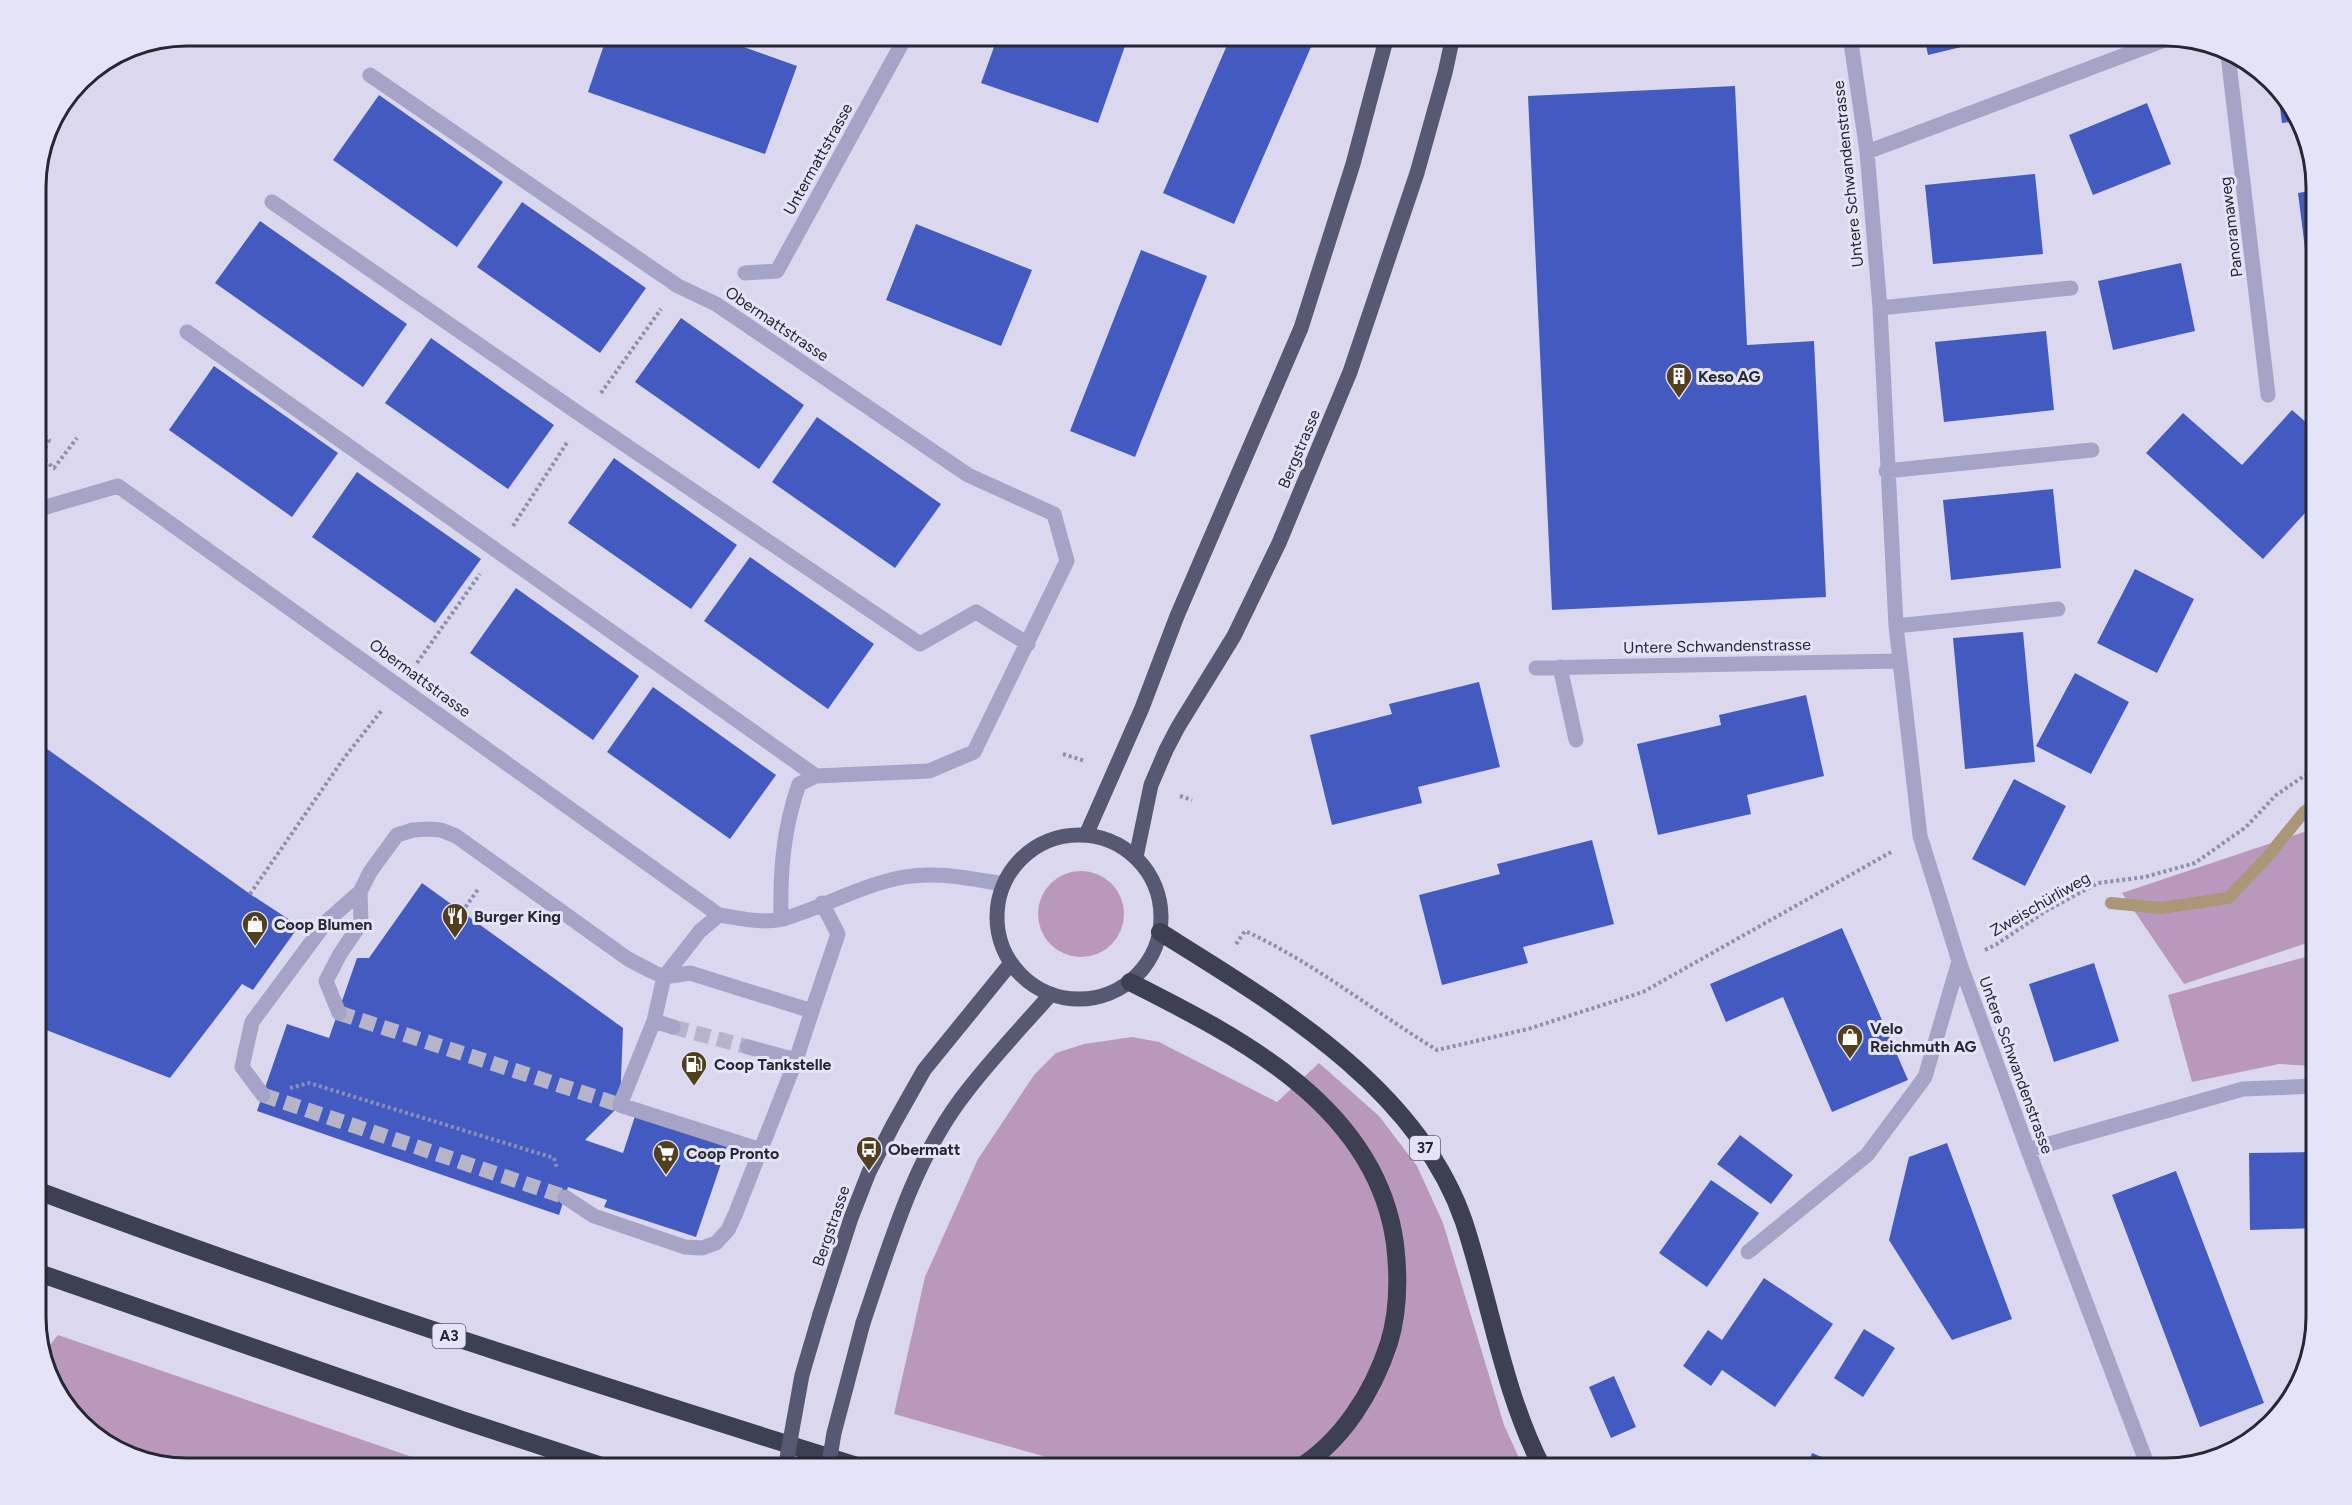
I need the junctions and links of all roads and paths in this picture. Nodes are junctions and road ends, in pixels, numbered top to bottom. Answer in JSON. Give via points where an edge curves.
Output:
{"nodes":[{"id":1,"x":901,"y":46,"type":"edge"},
{"id":2,"x":1384,"y":46,"type":"edge"},
{"id":3,"x":1451,"y":46,"type":"edge"},
{"id":4,"x":1851,"y":46,"type":"edge"},
{"id":5,"x":2149,"y":46,"type":"edge"},
{"id":6,"x":2229,"y":62,"type":"edge"},
{"id":7,"x":369,"y":75,"type":"dead end"},
{"id":8,"x":1867,"y":152,"type":"junction"},
{"id":9,"x":272,"y":202,"type":"dead end"},
{"id":10,"x":745,"y":273,"type":"dead end"},
{"id":11,"x":678,"y":286,"type":"junction"},
{"id":12,"x":2072,"y":288,"type":"dead end"},
{"id":13,"x":1880,"y":308,"type":"junction"},
{"id":14,"x":187,"y":332,"type":"dead end"},
{"id":15,"x":2268,"y":395,"type":"dead end"},
{"id":16,"x":584,"y":417,"type":"junction"},
{"id":17,"x":77,"y":438,"type":"dead end"},
{"id":18,"x":2092,"y":450,"type":"dead end"},
{"id":19,"x":47,"y":462,"type":"edge"},
{"id":20,"x":1886,"y":471,"type":"junction"},
{"id":21,"x":47,"y":507,"type":"edge"},
{"id":22,"x":496,"y":552,"type":"junction"},
{"id":23,"x":2058,"y":609,"type":"dead end"},
{"id":24,"x":1896,"y":626,"type":"junction"},
{"id":25,"x":1028,"y":645,"type":"junction"},
{"id":26,"x":1898,"y":661,"type":"junction"},
{"id":27,"x":1560,"y":667,"type":"junction"},
{"id":28,"x":1536,"y":668,"type":"dead end"},
{"id":29,"x":401,"y":686,"type":"junction"},
{"id":30,"x":1576,"y":740,"type":"dead end"},
{"id":31,"x":2306,"y":775,"type":"edge"},
{"id":32,"x":816,"y":776,"type":"junction"},
{"id":33,"x":1086,"y":835,"type":"junction"},
{"id":34,"x":1920,"y":836,"type":"junction"},
{"id":35,"x":1136,"y":857,"type":"junction"},
{"id":36,"x":1004,"y":884,"type":"junction"},
{"id":37,"x":360,"y":892,"type":"junction"},
{"id":38,"x":250,"y":894,"type":"dead end"},
{"id":39,"x":822,"y":903,"type":"junction"},
{"id":40,"x":719,"y":915,"type":"junction"},
{"id":41,"x":781,"y":920,"type":"junction"},
{"id":42,"x":1160,"y":932,"type":"junction"},
{"id":43,"x":1234,"y":948,"type":"dead end"},
{"id":44,"x":1959,"y":961,"type":"junction"},
{"id":45,"x":1011,"y":963,"type":"junction"},
{"id":46,"x":664,"y":976,"type":"junction"},
{"id":47,"x":1130,"y":982,"type":"junction"},
{"id":48,"x":1051,"y":994,"type":"junction"},
{"id":49,"x":812,"y":1011,"type":"junction"},
{"id":50,"x":339,"y":1013,"type":"dead end"},
{"id":51,"x":654,"y":1021,"type":"junction"},
{"id":52,"x":673,"y":1027,"type":"tunnel mouth"},
{"id":53,"x":748,"y":1047,"type":"tunnel mouth"},
{"id":54,"x":796,"y":1060,"type":"junction"},
{"id":55,"x":2306,"y":1086,"type":"edge"},
{"id":56,"x":263,"y":1095,"type":"joint"},
{"id":57,"x":761,"y":1150,"type":"junction"},
{"id":58,"x":2028,"y":1150,"type":"junction"},
{"id":59,"x":47,"y":1194,"type":"edge"},
{"id":60,"x":565,"y":1197,"type":"joint"},
{"id":61,"x":1748,"y":1252,"type":"dead end"},
{"id":62,"x":47,"y":1276,"type":"edge"},
{"id":63,"x":578,"y":1458,"type":"edge"},
{"id":64,"x":787,"y":1458,"type":"edge"},
{"id":65,"x":830,"y":1458,"type":"edge"},
{"id":66,"x":832,"y":1458,"type":"edge"},
{"id":67,"x":1311,"y":1458,"type":"edge"},
{"id":68,"x":1538,"y":1458,"type":"edge"},
{"id":69,"x":2145,"y":1458,"type":"edge"}],
"edges":[{"from":1,"to":10,"type":"street","name":"Untermattstrasse","via":[[777,271]]},
{"from":2,"to":33,"type":"main road","via":[[1353,164],[1301,328]]},
{"from":3,"to":35,"type":"main road","name":"Bergstrasse","via":[[1417,173],[1350,372],[1279,543],[1239,626],[1166,750],[1151,786]]},
{"from":4,"to":8,"type":"street","name":"Untere Schwandenstrasse"},
{"from":5,"to":8,"type":"street"},
{"from":6,"to":15,"type":"street","name":"Panoramaweg"},
{"from":7,"to":11,"type":"street","name":"Obermattstrasse"},
{"from":8,"to":13,"type":"street","name":"Untere Schwandenstrasse"},
{"from":9,"to":16,"type":"street"},
{"from":11,"to":16,"type":"path"},
{"from":11,"to":25,"type":"street","name":"Obermattstrasse","via":[[716,304],[968,475],[1054,514],[1067,561]]},
{"from":12,"to":13,"type":"street"},
{"from":13,"to":20,"type":"street","name":"Untere Schwandenstrasse"},
{"from":14,"to":22,"type":"street"},
{"from":16,"to":22,"type":"path"},
{"from":16,"to":25,"type":"street","via":[[920,644],[976,612]]},
{"from":17,"to":19,"type":"path","via":[[54,468]]},
{"from":18,"to":20,"type":"street"},
{"from":20,"to":24,"type":"street","name":"Untere Schwandenstrasse"},
{"from":21,"to":29,"type":"street","name":"Obermattstrasse","via":[[118,486]]},
{"from":22,"to":29,"type":"path"},
{"from":22,"to":32,"type":"street"},
{"from":23,"to":24,"type":"street"},
{"from":24,"to":26,"type":"street","name":"Untere Schwandenstrasse"},
{"from":25,"to":32,"type":"street","name":"Obermattstrasse","via":[[974,752],[929,771]]},
{"from":26,"to":27,"type":"street","name":"Untere Schwandenstrasse"},
{"from":26,"to":34,"type":"street","name":"Untere Schwandenstrasse"},
{"from":27,"to":28,"type":"street","name":"Untere Schwandenstrasse"},
{"from":27,"to":30,"type":"street"},
{"from":29,"to":38,"type":"path","via":[[344,758]]},
{"from":29,"to":40,"type":"street","name":"Obermattstrasse"},
{"from":31,"to":44,"type":"path","name":"Zweischürliweg","via":[[2276,795],[2246,827],[2195,863],[2145,877],[2098,883],[1997,944]]},
{"from":32,"to":41,"type":"street","via":[[799,784],[791,806],[780,876]]},
{"from":33,"to":35,"type":"main road","via":[[1113,842]]},
{"from":33,"to":36,"type":"main road","via":[[1060,837],[1037,846],[1018,862]]},
{"from":34,"to":43,"type":"path","via":[[1643,992],[1528,1029],[1437,1050],[1277,946],[1245,932]]},
{"from":34,"to":44,"type":"street","name":"Untere Schwandenstrasse"},
{"from":35,"to":42,"type":"main road","via":[[1152,879],[1161,905]]},
{"from":36,"to":39,"type":"street","name":"Obermattstrasse","via":[[943,874],[906,876]]},
{"from":36,"to":45,"type":"main road","via":[[997,910],[999,939]]},
{"from":37,"to":46,"type":"street","via":[[397,835],[413,830],[441,830],[456,836],[628,959]]},
{"from":37,"to":50,"type":"street","via":[[361,923],[326,981]]},
{"from":37,"to":56,"type":"street","via":[[327,921],[252,1022],[242,1067]]},
{"from":39,"to":41,"type":"street","name":"Obermattstrasse"},
{"from":39,"to":49,"type":"street","via":[[838,934]]},
{"from":40,"to":41,"type":"street","name":"Obermattstrasse"},
{"from":40,"to":46,"type":"street"},
{"from":42,"to":47,"type":"main road","via":[[1144,968]]},
{"from":42,"to":68,"type":"highway","number":"37","via":[[1276,1007],[1340,1056],[1378,1090],[1418,1137],[1463,1221],[1512,1393]]},
{"from":44,"to":58,"type":"street","name":"Untere Schwandenstrasse"},
{"from":44,"to":61,"type":"street","via":[[1925,1077],[1867,1155]]},
{"from":45,"to":48,"type":"main road","via":[[1029,981]]},
{"from":45,"to":64,"type":"main road","name":"Bergstrasse","bridge":true,"via":[[924,1070],[869,1172],[802,1375]]},
{"from":46,"to":49,"type":"street","via":[[690,973]]},
{"from":46,"to":51,"type":"street"},
{"from":47,"to":48,"type":"main road","via":[[1092,998]]},
{"from":47,"to":67,"type":"highway","via":[[1195,1015],[1288,1074],[1312,1094],[1358,1148],[1386,1204],[1399,1281],[1391,1335],[1365,1398]]},
{"from":48,"to":65,"type":"main road","bridge":true,"via":[[966,1092],[933,1142],[903,1207],[862,1323]]},
{"from":49,"to":54,"type":"street"},
{"from":51,"to":52,"type":"street"},
{"from":51,"to":57,"type":"street","via":[[620,1105]]},
{"from":53,"to":54,"type":"street"},
{"from":54,"to":57,"type":"street"},
{"from":55,"to":58,"type":"street","via":[[2243,1089]]},
{"from":56,"to":60,"type":"path","via":[[309,1083],[554,1158]]},
{"from":57,"to":60,"type":"street","via":[[728,1230],[716,1243],[702,1248],[685,1247],[594,1216]]},
{"from":58,"to":69,"type":"street","name":"Untere Schwandenstrasse"},
{"from":59,"to":66,"type":"highway","number":"A3","via":[[325,1294]]},
{"from":62,"to":63,"type":"highway"}]}
